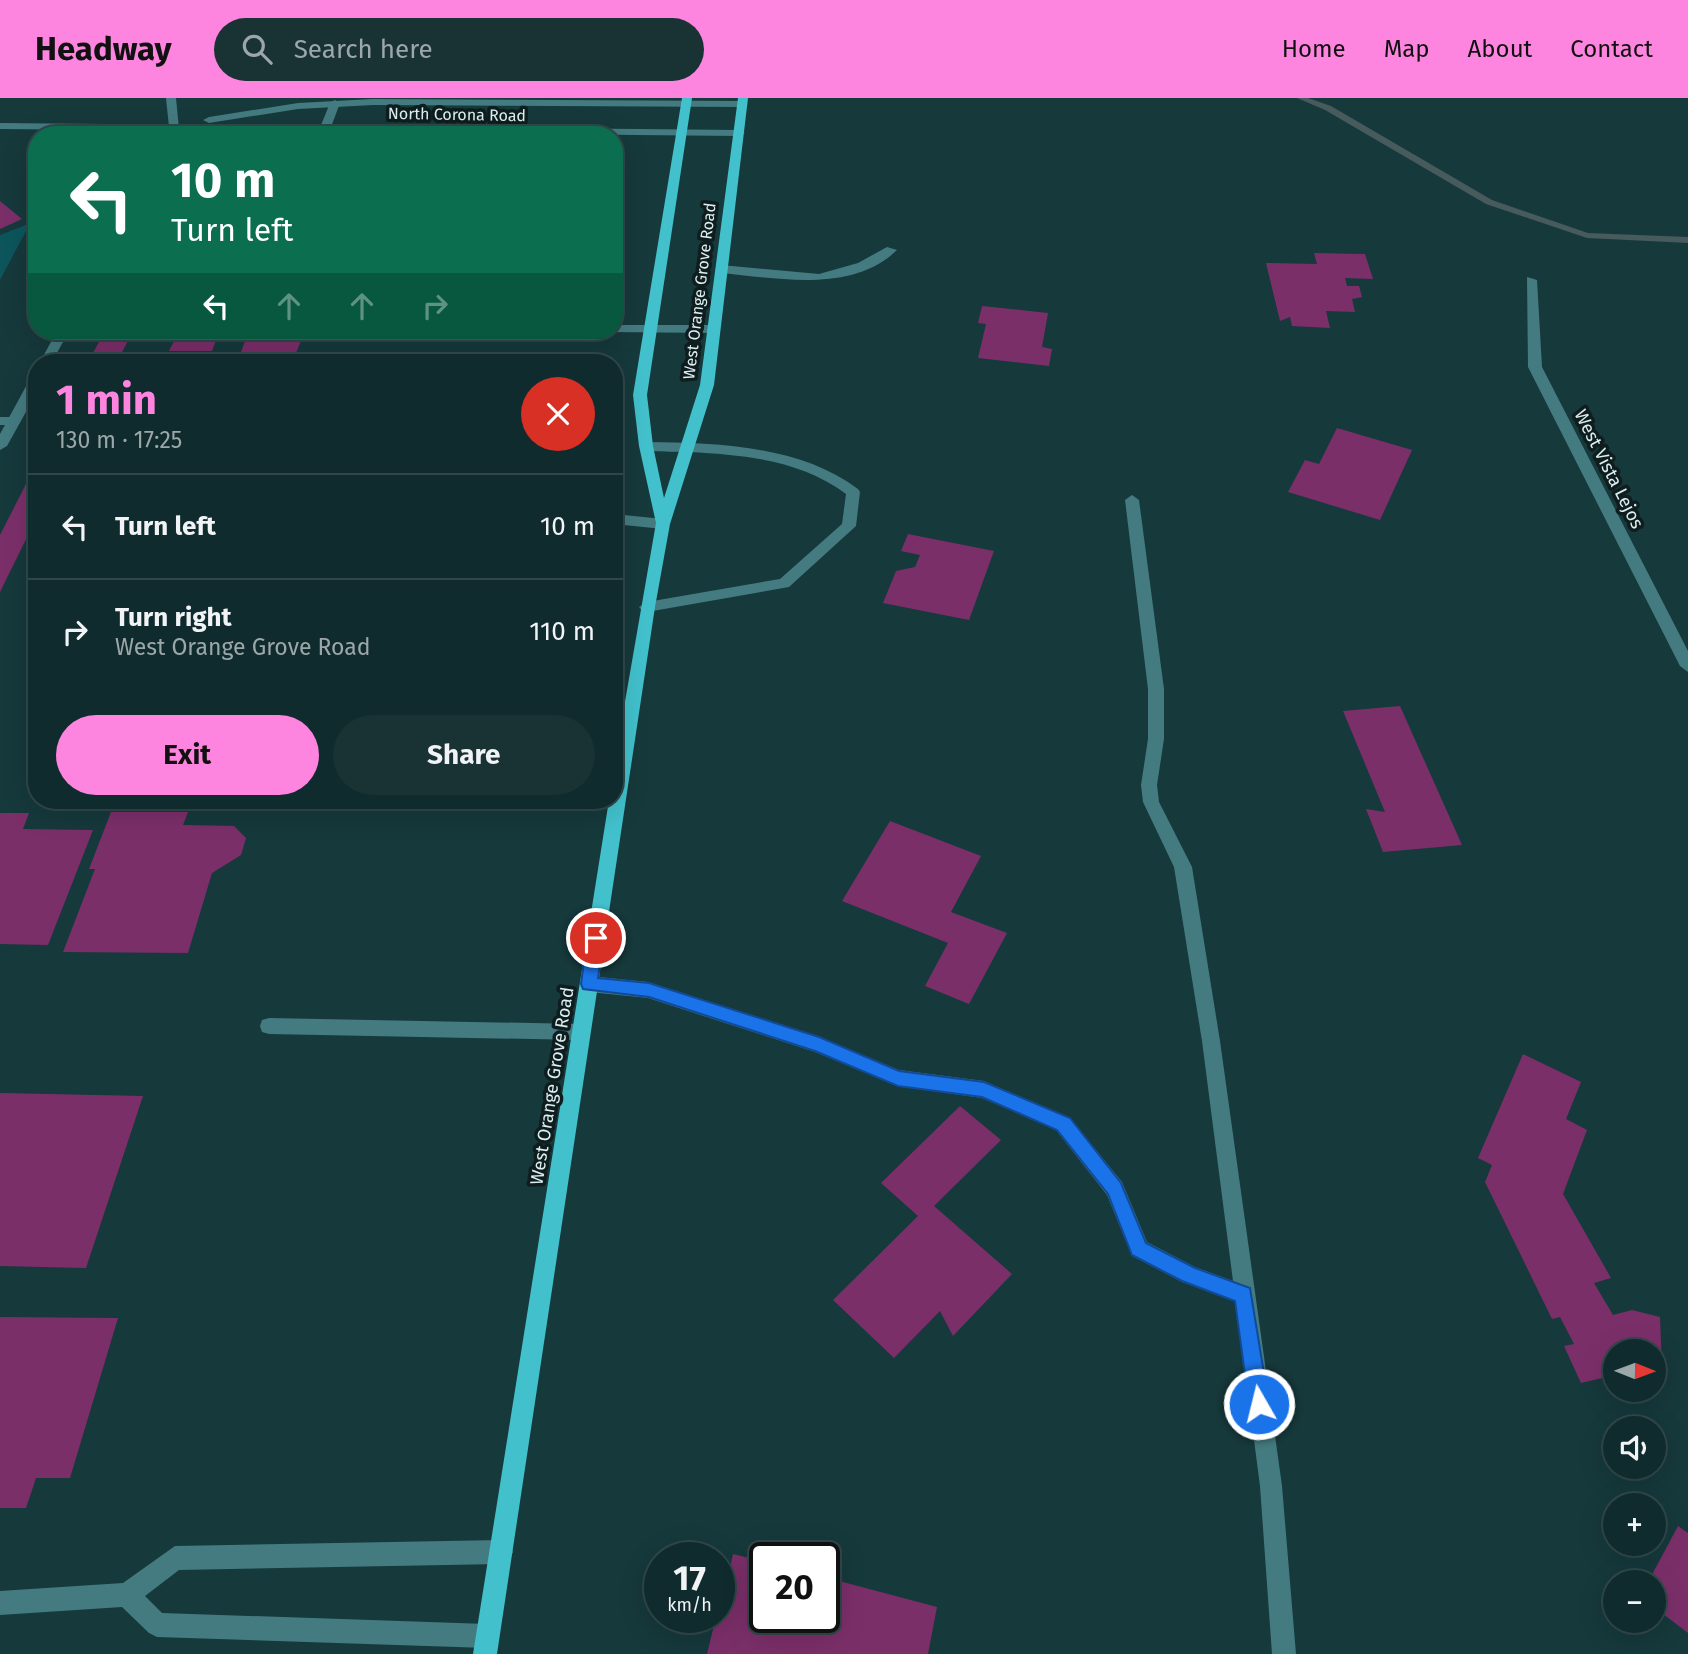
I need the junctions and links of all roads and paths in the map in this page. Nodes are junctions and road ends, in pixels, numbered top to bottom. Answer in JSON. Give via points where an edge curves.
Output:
{"nodes":[{"id":1,"x":171,"y":98,"type":"edge"},
{"id":2,"x":687,"y":101,"type":"edge"},
{"id":3,"x":743,"y":101,"type":"edge"},
{"id":4,"x":335,"y":103,"type":"junction"},
{"id":5,"x":0,"y":126,"type":"edge"},
{"id":6,"x":173,"y":126,"type":"edge"},
{"id":7,"x":195,"y":126,"type":"edge"},
{"id":8,"x":325,"y":126,"type":"edge"},
{"id":9,"x":28,"y":127,"type":"edge"},
{"id":10,"x":623,"y":132,"type":"edge"},
{"id":11,"x":682,"y":132,"type":"junction"},
{"id":12,"x":739,"y":133,"type":"junction"},
{"id":13,"x":891,"y":250,"type":"dead end"},
{"id":14,"x":721,"y":269,"type":"junction"},
{"id":15,"x":1531,"y":280,"type":"dead end"},
{"id":16,"x":623,"y":329,"type":"edge"},
{"id":17,"x":649,"y":329,"type":"junction"},
{"id":18,"x":713,"y":329,"type":"junction"},
{"id":19,"x":28,"y":392,"type":"edge"},
{"id":20,"x":7,"y":421,"type":"edge"},
{"id":21,"x":0,"y":446,"type":"edge"},
{"id":22,"x":646,"y":446,"type":"junction"},
{"id":23,"x":687,"y":446,"type":"junction"},
{"id":24,"x":1132,"y":500,"type":"dead end"},
{"id":25,"x":623,"y":520,"type":"edge"},
{"id":26,"x":663,"y":524,"type":"junction"},
{"id":27,"x":647,"y":607,"type":"junction"},
{"id":28,"x":1688,"y":666,"type":"edge"},
{"id":29,"x":623,"y":763,"type":"edge"},
{"id":30,"x":616,"y":809,"type":"edge"},
{"id":31,"x":589,"y":984,"type":"junction"},
{"id":32,"x":270,"y":1026,"type":"dead end"},
{"id":33,"x":580,"y":1032,"type":"junction"},
{"id":34,"x":1243,"y":1295,"type":"junction"},
{"id":35,"x":501,"y":1552,"type":"junction"},
{"id":36,"x":127,"y":1595,"type":"junction"},
{"id":37,"x":0,"y":1603,"type":"edge"},
{"id":38,"x":486,"y":1645,"type":"edge"},
{"id":39,"x":1284,"y":1654,"type":"edge"}],
"edges":[{"from":1,"to":6,"type":"street"},
{"from":2,"to":3,"type":"street","name":"North Corona Road"},
{"from":2,"to":4,"type":"street","name":"North Corona Road"},
{"from":2,"to":11,"type":"main road","name":"West Orange Grove Road"},
{"from":3,"to":12,"type":"main road","name":"West Orange Grove Road"},
{"from":4,"to":7,"type":"street","name":"North Corona Road","via":[[264,110]]},
{"from":4,"to":8,"type":"street"},
{"from":5,"to":9,"type":"street","name":"North Corona Road"},
{"from":10,"to":11,"type":"street","name":"North Corona Road"},
{"from":11,"to":12,"type":"street","name":"North Corona Road"},
{"from":11,"to":17,"type":"main road","name":"West Orange Grove Road"},
{"from":12,"to":14,"type":"main road","name":"West Orange Grove Road"},
{"from":13,"to":14,"type":"street","via":[[862,266],[819,278]]},
{"from":14,"to":18,"type":"main road","name":"West Orange Grove Road"},
{"from":15,"to":28,"type":"street","name":"West Vista Lejos","via":[[1535,368]]},
{"from":16,"to":17,"type":"street"},
{"from":17,"to":18,"type":"street"},
{"from":17,"to":22,"type":"main road","name":"West Orange Grove Road","via":[[640,395]]},
{"from":18,"to":23,"type":"main road","name":"West Orange Grove Road","via":[[707,385]]},
{"from":19,"to":20,"type":"street"},
{"from":20,"to":21,"type":"street"},
{"from":22,"to":23,"type":"street"},
{"from":22,"to":26,"type":"main road","name":"West Orange Grove Road"},
{"from":23,"to":26,"type":"main road","name":"West Orange Grove Road"},
{"from":23,"to":27,"type":"street","via":[[789,461],[826,474],[853,492],[849,526],[784,583]]},
{"from":24,"to":34,"type":"street","via":[[1156,689],[1151,802],[1183,867],[1211,1041]]},
{"from":25,"to":26,"type":"street"},
{"from":26,"to":27,"type":"main road","name":"West Orange Grove Road"},
{"from":27,"to":29,"type":"main road","name":"West Orange Grove Road"},
{"from":30,"to":31,"type":"main road","name":"West Orange Grove Road"},
{"from":31,"to":33,"type":"main road","name":"West Orange Grove Road"},
{"from":31,"to":34,"type":"street","via":[[649,990],[819,1045],[898,1078],[984,1090],[1063,1124],[1115,1189],[1139,1249],[1189,1275]]},
{"from":32,"to":33,"type":"street"},
{"from":33,"to":35,"type":"main road","name":"West Orange Grove Road"},
{"from":34,"to":39,"type":"street","via":[[1271,1486]]},
{"from":35,"to":36,"type":"street","via":[[175,1558]]},
{"from":35,"to":38,"type":"main road","name":"West Orange Grove Road"},
{"from":36,"to":37,"type":"street"},
{"from":36,"to":38,"type":"street","via":[[157,1625]]}]}
